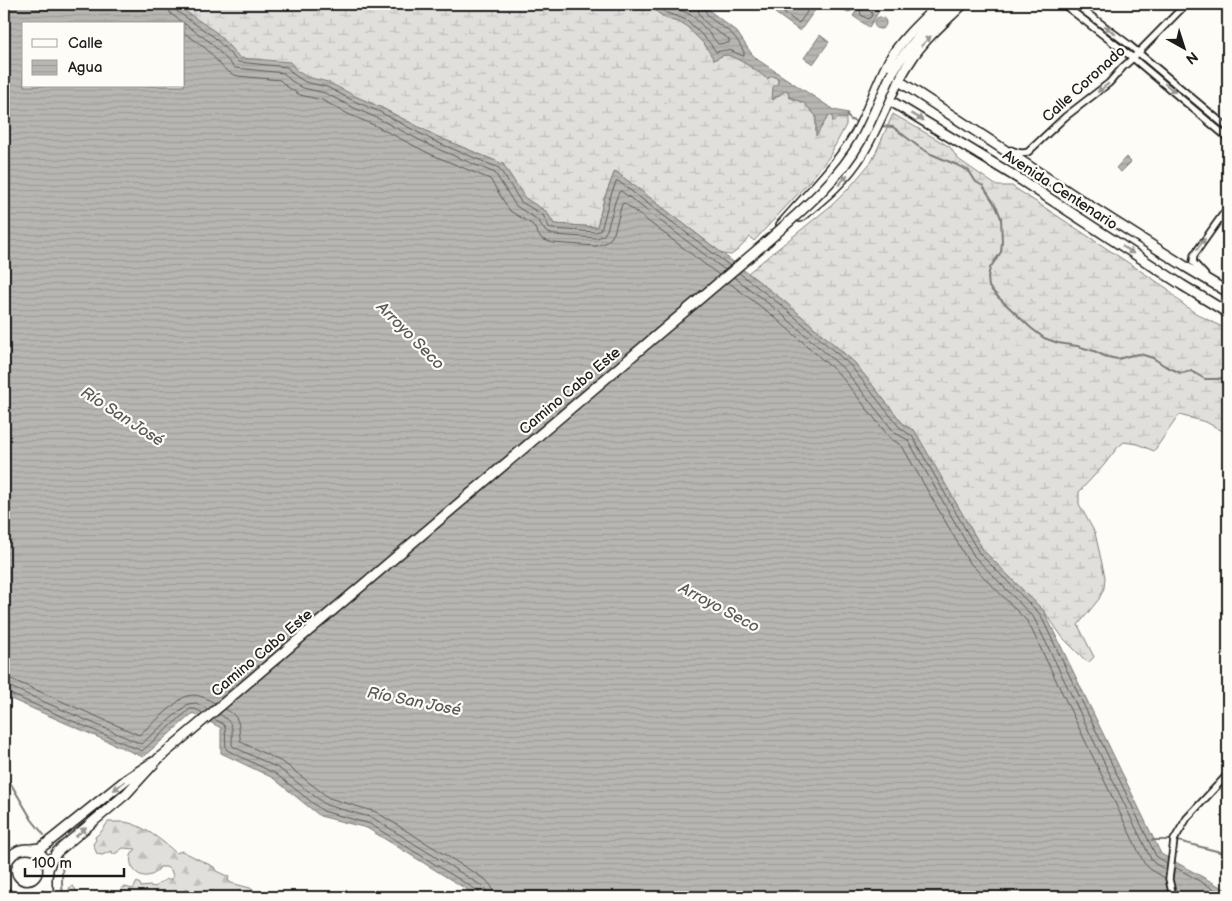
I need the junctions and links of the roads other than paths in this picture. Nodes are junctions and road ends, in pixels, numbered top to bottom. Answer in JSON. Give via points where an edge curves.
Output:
{"nodes":[{"id":1,"x":939,"y":4,"type":"edge"},
{"id":2,"x":952,"y":4,"type":"edge"},
{"id":3,"x":963,"y":4,"type":"edge"},
{"id":4,"x":1063,"y":4,"type":"edge"},
{"id":5,"x":1075,"y":4,"type":"edge"},
{"id":6,"x":1186,"y":4,"type":"edge"},
{"id":7,"x":1138,"y":53,"type":"junction"},
{"id":8,"x":1133,"y":58,"type":"junction"},
{"id":9,"x":889,"y":71,"type":"junction"},
{"id":10,"x":898,"y":80,"type":"junction"},
{"id":11,"x":874,"y":93,"type":"junction"},
{"id":12,"x":889,"y":100,"type":"junction"},
{"id":13,"x":1228,"y":128,"type":"edge"},
{"id":14,"x":1228,"y":138,"type":"edge"},
{"id":15,"x":989,"y":140,"type":"junction"},
{"id":16,"x":1228,"y":207,"type":"edge"},
{"id":17,"x":764,"y":244,"type":"junction"},
{"id":18,"x":1210,"y":280,"type":"junction"},
{"id":19,"x":1228,"y":292,"type":"edge"},
{"id":20,"x":1228,"y":313,"type":"edge"},
{"id":21,"x":159,"y":758,"type":"junction"},
{"id":22,"x":1228,"y":774,"type":"edge"},
{"id":23,"x":31,"y":849,"type":"junction"},
{"id":24,"x":48,"y":867,"type":"junction"},
{"id":25,"x":47,"y":879,"type":"junction"},
{"id":26,"x":23,"y":893,"type":"edge"},
{"id":27,"x":38,"y":897,"type":"edge"},
{"id":28,"x":53,"y":897,"type":"edge"},
{"id":29,"x":1175,"y":897,"type":"edge"}],
"edges":[{"from":1,"to":9,"type":"main road","via":[[893,54]]},
{"from":2,"to":9,"type":"main road","name":"Camino Cabo Este"},
{"from":10,"to":3,"type":"main road","one_way":true,"via":[[916,52]]},
{"from":4,"to":8,"type":"street"},
{"from":7,"to":5,"type":"street","one_way":true},
{"from":6,"to":7,"type":"street","name":"Calle Coronado"},
{"from":7,"to":8,"type":"street","name":"Calle Coronado"},
{"from":7,"to":13,"type":"street"},
{"from":8,"to":14,"type":"street","one_way":true},
{"from":8,"to":15,"type":"street","name":"Calle Coronado","one_way":true,"via":[[1109,83],[1065,117],[1028,152],[1017,153]]},
{"from":9,"to":10,"type":"main road","name":"Avenida Centenario"},
{"from":9,"to":11,"type":"main road"},
{"from":9,"to":17,"type":"main road","name":"Camino Cabo Este","bridge":true,"via":[[861,140],[846,162],[811,201]]},
{"from":10,"to":12,"type":"main road"},
{"from":10,"to":15,"type":"main road","name":"Avenida Centenario"},
{"from":11,"to":12,"type":"main road","name":"Avenida Centenario"},
{"from":11,"to":17,"type":"main road","bridge":true,"via":[[855,135],[839,158]]},
{"from":17,"to":12,"type":"main road","one_way":true,"bridge":true,"via":[[839,184],[860,156]]},
{"from":12,"to":20,"type":"main road","name":"Avenida Centenario","one_way":true},
{"from":15,"to":18,"type":"main road","name":"Avenida Centenario"},
{"from":18,"to":16,"type":"street","one_way":true,"via":[[1193,262],[1194,255]]},
{"from":17,"to":21,"type":"main road","name":"Camino Cabo Este"},
{"from":18,"to":19,"type":"main road","name":"Avenida Centenario"},
{"from":21,"to":23,"type":"main road","name":"Camino Cabo Este","one_way":true,"via":[[140,769],[46,844]]},
{"from":24,"to":21,"type":"main road","name":"Camino Cabo Este","one_way":true,"via":[[57,852],[126,794]]},
{"from":22,"to":29,"type":"street","via":[[1187,818],[1174,840],[1169,879]]},
{"from":23,"to":24,"type":"main road","via":[[41,854]]},
{"from":23,"to":26,"type":"main road","via":[[22,849],[14,854],[6,866],[8,880]]},
{"from":24,"to":25,"type":"main road"},
{"from":25,"to":26,"type":"main road","via":[[37,889]]},
{"from":25,"to":28,"type":"main road","via":[[47,887]]},
{"from":26,"to":27,"type":"main road","via":[[33,893]]}]}
